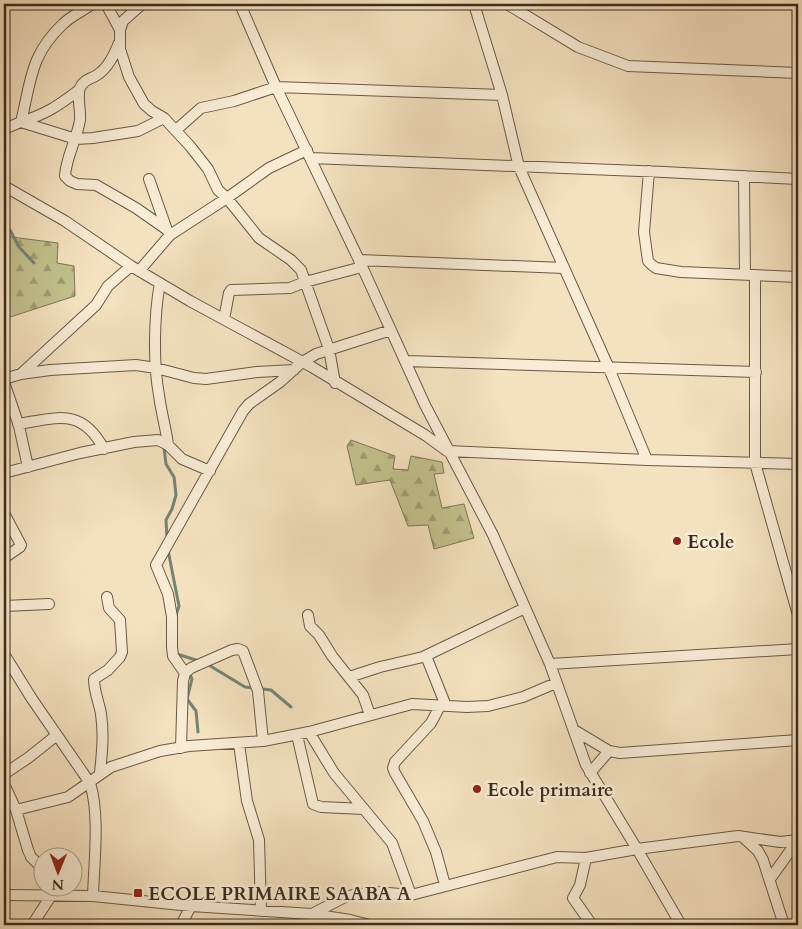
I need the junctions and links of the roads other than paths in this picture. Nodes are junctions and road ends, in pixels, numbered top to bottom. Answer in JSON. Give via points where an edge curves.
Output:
{"nodes":[{"id":1,"x":92,"y":4,"type":"edge"},
{"id":2,"x":106,"y":4,"type":"edge"},
{"id":3,"x":142,"y":4,"type":"edge"},
{"id":4,"x":240,"y":4,"type":"edge"},
{"id":5,"x":474,"y":4,"type":"edge"},
{"id":6,"x":507,"y":4,"type":"edge"},
{"id":7,"x":120,"y":30,"type":"junction"},
{"id":8,"x":119,"y":44,"type":"junction"},
{"id":9,"x":798,"y":73,"type":"edge"},
{"id":10,"x":276,"y":87,"type":"junction"},
{"id":11,"x":80,"y":90,"type":"junction"},
{"id":12,"x":502,"y":95,"type":"junction"},
{"id":13,"x":164,"y":118,"type":"junction"},
{"id":14,"x":4,"y":119,"type":"edge"},
{"id":15,"x":20,"y":122,"type":"junction"},
{"id":16,"x":4,"y":129,"type":"edge"},
{"id":17,"x":176,"y":130,"type":"junction"},
{"id":18,"x":76,"y":139,"type":"junction"},
{"id":19,"x":309,"y":154,"type":"junction"},
{"id":20,"x":519,"y":167,"type":"junction"},
{"id":21,"x":649,"y":171,"type":"junction"},
{"id":22,"x":744,"y":176,"type":"junction"},
{"id":23,"x":150,"y":179,"type":"dead end"},
{"id":24,"x":798,"y":179,"type":"edge"},
{"id":25,"x":4,"y":186,"type":"edge"},
{"id":26,"x":226,"y":198,"type":"junction"},
{"id":27,"x":168,"y":232,"type":"junction"},
{"id":28,"x":361,"y":264,"type":"junction"},
{"id":29,"x":135,"y":268,"type":"junction"},
{"id":30,"x":564,"y":268,"type":"junction"},
{"id":31,"x":750,"y":275,"type":"junction"},
{"id":32,"x":798,"y":277,"type":"edge"},
{"id":33,"x":305,"y":282,"type":"junction"},
{"id":34,"x":160,"y":283,"type":"junction"},
{"id":35,"x":224,"y":319,"type":"junction"},
{"id":36,"x":391,"y":330,"type":"junction"},
{"id":37,"x":329,"y":349,"type":"junction"},
{"id":38,"x":406,"y":361,"type":"junction"},
{"id":39,"x":298,"y":366,"type":"junction"},
{"id":40,"x":608,"y":366,"type":"junction"},
{"id":41,"x":156,"y":368,"type":"junction"},
{"id":42,"x":756,"y":372,"type":"junction"},
{"id":43,"x":21,"y":374,"type":"junction"},
{"id":44,"x":4,"y":380,"type":"edge"},
{"id":45,"x":335,"y":383,"type":"junction"},
{"id":46,"x":18,"y":424,"type":"junction"},
{"id":47,"x":168,"y":445,"type":"junction"},
{"id":48,"x":104,"y":449,"type":"junction"},
{"id":49,"x":448,"y":451,"type":"junction"},
{"id":50,"x":647,"y":460,"type":"junction"},
{"id":51,"x":755,"y":463,"type":"junction"},
{"id":52,"x":798,"y":464,"type":"edge"},
{"id":53,"x":28,"y":467,"type":"junction"},
{"id":54,"x":210,"y":471,"type":"junction"},
{"id":55,"x":4,"y":473,"type":"edge"},
{"id":56,"x":4,"y":513,"type":"edge"},
{"id":57,"x":4,"y":558,"type":"edge"},
{"id":58,"x":107,"y":596,"type":"dead end"},
{"id":59,"x":49,"y":604,"type":"dead end"},
{"id":60,"x":4,"y":606,"type":"edge"},
{"id":61,"x":524,"y":608,"type":"junction"},
{"id":62,"x":308,"y":614,"type":"dead end"},
{"id":63,"x":798,"y":616,"type":"edge"},
{"id":64,"x":798,"y":649,"type":"edge"},
{"id":65,"x":426,"y":656,"type":"junction"},
{"id":66,"x":5,"y":659,"type":"edge"},
{"id":67,"x":550,"y":664,"type":"junction"},
{"id":68,"x":185,"y":673,"type":"junction"},
{"id":69,"x":349,"y":677,"type":"junction"},
{"id":70,"x":556,"y":683,"type":"junction"},
{"id":71,"x":443,"y":706,"type":"junction"},
{"id":72,"x":370,"y":715,"type":"junction"},
{"id":73,"x":574,"y":730,"type":"junction"},
{"id":74,"x":309,"y":732,"type":"junction"},
{"id":75,"x":297,"y":735,"type":"junction"},
{"id":76,"x":57,"y":736,"type":"junction"},
{"id":77,"x":798,"y":740,"type":"edge"},
{"id":78,"x":263,"y":741,"type":"junction"},
{"id":79,"x":239,"y":744,"type":"junction"},
{"id":80,"x":181,"y":748,"type":"junction"},
{"id":81,"x":609,"y":750,"type":"junction"},
{"id":82,"x":100,"y":773,"type":"junction"},
{"id":83,"x":4,"y":774,"type":"edge"},
{"id":84,"x":590,"y":774,"type":"junction"},
{"id":85,"x":90,"y":783,"type":"junction"},
{"id":86,"x":4,"y":786,"type":"edge"},
{"id":87,"x":364,"y":809,"type":"junction"},
{"id":88,"x":16,"y":810,"type":"junction"},
{"id":89,"x":743,"y":837,"type":"junction"},
{"id":90,"x":798,"y":840,"type":"edge"},
{"id":91,"x":637,"y":849,"type":"junction"},
{"id":92,"x":32,"y":858,"type":"edge"},
{"id":93,"x":586,"y":858,"type":"junction"},
{"id":94,"x":770,"y":880,"type":"junction"},
{"id":95,"x":445,"y":885,"type":"junction"},
{"id":96,"x":411,"y":894,"type":"junction"},
{"id":97,"x":4,"y":895,"type":"edge"},
{"id":98,"x":32,"y":896,"type":"edge"},
{"id":99,"x":50,"y":896,"type":"edge"},
{"id":100,"x":82,"y":896,"type":"edge"},
{"id":101,"x":93,"y":896,"type":"junction"},
{"id":102,"x":191,"y":906,"type":"junction"},
{"id":103,"x":260,"y":911,"type":"junction"},
{"id":104,"x":312,"y":914,"type":"junction"},
{"id":105,"x":32,"y":925,"type":"edge"},
{"id":106,"x":181,"y":925,"type":"edge"},
{"id":107,"x":370,"y":925,"type":"edge"},
{"id":108,"x":592,"y":925,"type":"edge"},
{"id":109,"x":681,"y":925,"type":"edge"},
{"id":110,"x":784,"y":925,"type":"edge"}],
"edges":[{"from":1,"to":15,"type":"street","via":[[65,22],[43,45],[32,70]]},
{"from":2,"to":7,"type":"street"},
{"from":3,"to":7,"type":"street","via":[[123,21]]},
{"from":4,"to":10,"type":"street"},
{"from":5,"to":12,"type":"street"},
{"from":6,"to":9,"type":"street","via":[[578,47],[628,66]]},
{"from":7,"to":8,"type":"street"},
{"from":8,"to":11,"type":"street","via":[[104,68],[84,81]]},
{"from":8,"to":13,"type":"street","via":[[128,77],[144,104]]},
{"from":10,"to":12,"type":"street"},
{"from":10,"to":17,"type":"street","via":[[201,108]]},
{"from":10,"to":19,"type":"street"},
{"from":11,"to":15,"type":"street","via":[[54,109]]},
{"from":11,"to":18,"type":"street"},
{"from":12,"to":20,"type":"street"},
{"from":13,"to":17,"type":"street"},
{"from":13,"to":18,"type":"street","via":[[138,131]]},
{"from":14,"to":15,"type":"street"},
{"from":15,"to":16,"type":"street"},
{"from":15,"to":18,"type":"street"},
{"from":17,"to":26,"type":"street","via":[[208,169],[218,190]]},
{"from":18,"to":27,"type":"street","via":[[65,176],[70,182],[96,185],[136,208]]},
{"from":19,"to":20,"type":"street"},
{"from":19,"to":26,"type":"street","via":[[269,168]]},
{"from":19,"to":28,"type":"street"},
{"from":20,"to":21,"type":"street"},
{"from":20,"to":30,"type":"street"},
{"from":21,"to":22,"type":"street"},
{"from":21,"to":31,"type":"street","via":[[644,232],[648,261],[656,268],[681,272]]},
{"from":22,"to":24,"type":"street"},
{"from":22,"to":31,"type":"street"},
{"from":23,"to":27,"type":"street"},
{"from":25,"to":29,"type":"street","via":[[65,221]]},
{"from":26,"to":27,"type":"street"},
{"from":26,"to":33,"type":"street","via":[[259,238],[301,270]]},
{"from":27,"to":29,"type":"street"},
{"from":28,"to":30,"type":"street"},
{"from":28,"to":33,"type":"street"},
{"from":28,"to":36,"type":"street"},
{"from":29,"to":34,"type":"street"},
{"from":29,"to":43,"type":"street","via":[[108,286],[96,305]]},
{"from":30,"to":40,"type":"street"},
{"from":31,"to":32,"type":"street"},
{"from":31,"to":42,"type":"street"},
{"from":33,"to":35,"type":"street","via":[[290,288],[231,290]]},
{"from":33,"to":37,"type":"street"},
{"from":34,"to":35,"type":"street"},
{"from":34,"to":41,"type":"street"},
{"from":35,"to":39,"type":"street"},
{"from":36,"to":37,"type":"street"},
{"from":36,"to":38,"type":"street"},
{"from":37,"to":39,"type":"street"},
{"from":37,"to":45,"type":"street"},
{"from":38,"to":40,"type":"street"},
{"from":38,"to":49,"type":"street"},
{"from":39,"to":41,"type":"street","via":[[206,379]]},
{"from":39,"to":45,"type":"street","via":[[312,367]]},
{"from":39,"to":54,"type":"street","via":[[249,404]]},
{"from":40,"to":42,"type":"street"},
{"from":40,"to":50,"type":"street"},
{"from":41,"to":43,"type":"street","via":[[136,365]]},
{"from":41,"to":47,"type":"street"},
{"from":42,"to":51,"type":"street"},
{"from":43,"to":44,"type":"street"},
{"from":44,"to":46,"type":"street"},
{"from":45,"to":49,"type":"street"},
{"from":46,"to":48,"type":"street","via":[[76,419],[98,438]]},
{"from":46,"to":53,"type":"street"},
{"from":47,"to":48,"type":"street","via":[[150,440]]},
{"from":47,"to":54,"type":"street","via":[[182,459]]},
{"from":48,"to":53,"type":"street"},
{"from":49,"to":50,"type":"street"},
{"from":49,"to":61,"type":"street","via":[[492,535]]},
{"from":50,"to":51,"type":"street"},
{"from":51,"to":52,"type":"street"},
{"from":51,"to":63,"type":"street"},
{"from":53,"to":55,"type":"street"},
{"from":54,"to":68,"type":"street","via":[[156,565],[168,594],[173,656]]},
{"from":56,"to":57,"type":"street","via":[[21,545]]},
{"from":58,"to":82,"type":"street","via":[[110,608],[120,620],[122,652],[113,666],[94,679],[104,736]]},
{"from":59,"to":60,"type":"street"},
{"from":61,"to":65,"type":"street"},
{"from":61,"to":67,"type":"street"},
{"from":62,"to":69,"type":"street","via":[[310,626]]},
{"from":64,"to":67,"type":"street"},
{"from":65,"to":69,"type":"street"},
{"from":65,"to":71,"type":"street"},
{"from":66,"to":76,"type":"street"},
{"from":67,"to":70,"type":"street"},
{"from":68,"to":78,"type":"street","via":[[232,650],[243,651],[258,691]]},
{"from":68,"to":80,"type":"street"},
{"from":69,"to":72,"type":"street","via":[[363,695]]},
{"from":70,"to":71,"type":"street","via":[[524,697],[488,706]]},
{"from":70,"to":73,"type":"street"},
{"from":71,"to":72,"type":"street","via":[[412,704]]},
{"from":71,"to":95,"type":"street","via":[[393,768],[423,821]]},
{"from":72,"to":74,"type":"street"},
{"from":73,"to":81,"type":"street"},
{"from":73,"to":84,"type":"street"},
{"from":74,"to":75,"type":"street"},
{"from":74,"to":87,"type":"street","via":[[334,773]]},
{"from":75,"to":78,"type":"street"},
{"from":75,"to":87,"type":"street","via":[[313,804]]},
{"from":76,"to":83,"type":"street"},
{"from":76,"to":85,"type":"street"},
{"from":77,"to":81,"type":"street","via":[[632,752]]},
{"from":78,"to":79,"type":"street"},
{"from":79,"to":80,"type":"street"},
{"from":79,"to":103,"type":"street","via":[[247,802],[259,840]]},
{"from":80,"to":82,"type":"street","via":[[123,762]]},
{"from":81,"to":84,"type":"street"},
{"from":82,"to":85,"type":"street"},
{"from":84,"to":91,"type":"street"},
{"from":85,"to":88,"type":"street","via":[[68,797]]},
{"from":85,"to":101,"type":"street","via":[[94,824]]},
{"from":86,"to":88,"type":"street"},
{"from":87,"to":96,"type":"street","via":[[394,846]]},
{"from":88,"to":92,"type":"street"},
{"from":89,"to":90,"type":"street","via":[[780,842]]},
{"from":89,"to":91,"type":"street"},
{"from":89,"to":94,"type":"street","via":[[761,855]]},
{"from":90,"to":94,"type":"street"},
{"from":91,"to":93,"type":"street"},
{"from":91,"to":109,"type":"street"},
{"from":93,"to":95,"type":"street","via":[[556,857]]},
{"from":93,"to":108,"type":"street","via":[[580,885],[573,898]]},
{"from":94,"to":110,"type":"street"},
{"from":95,"to":96,"type":"street"},
{"from":96,"to":104,"type":"street","via":[[377,892],[353,895]]},
{"from":97,"to":98,"type":"street"},
{"from":99,"to":105,"type":"street"},
{"from":100,"to":101,"type":"street"},
{"from":101,"to":102,"type":"street"},
{"from":102,"to":103,"type":"street"},
{"from":102,"to":106,"type":"street"},
{"from":103,"to":104,"type":"street"},
{"from":104,"to":107,"type":"street"}]}
